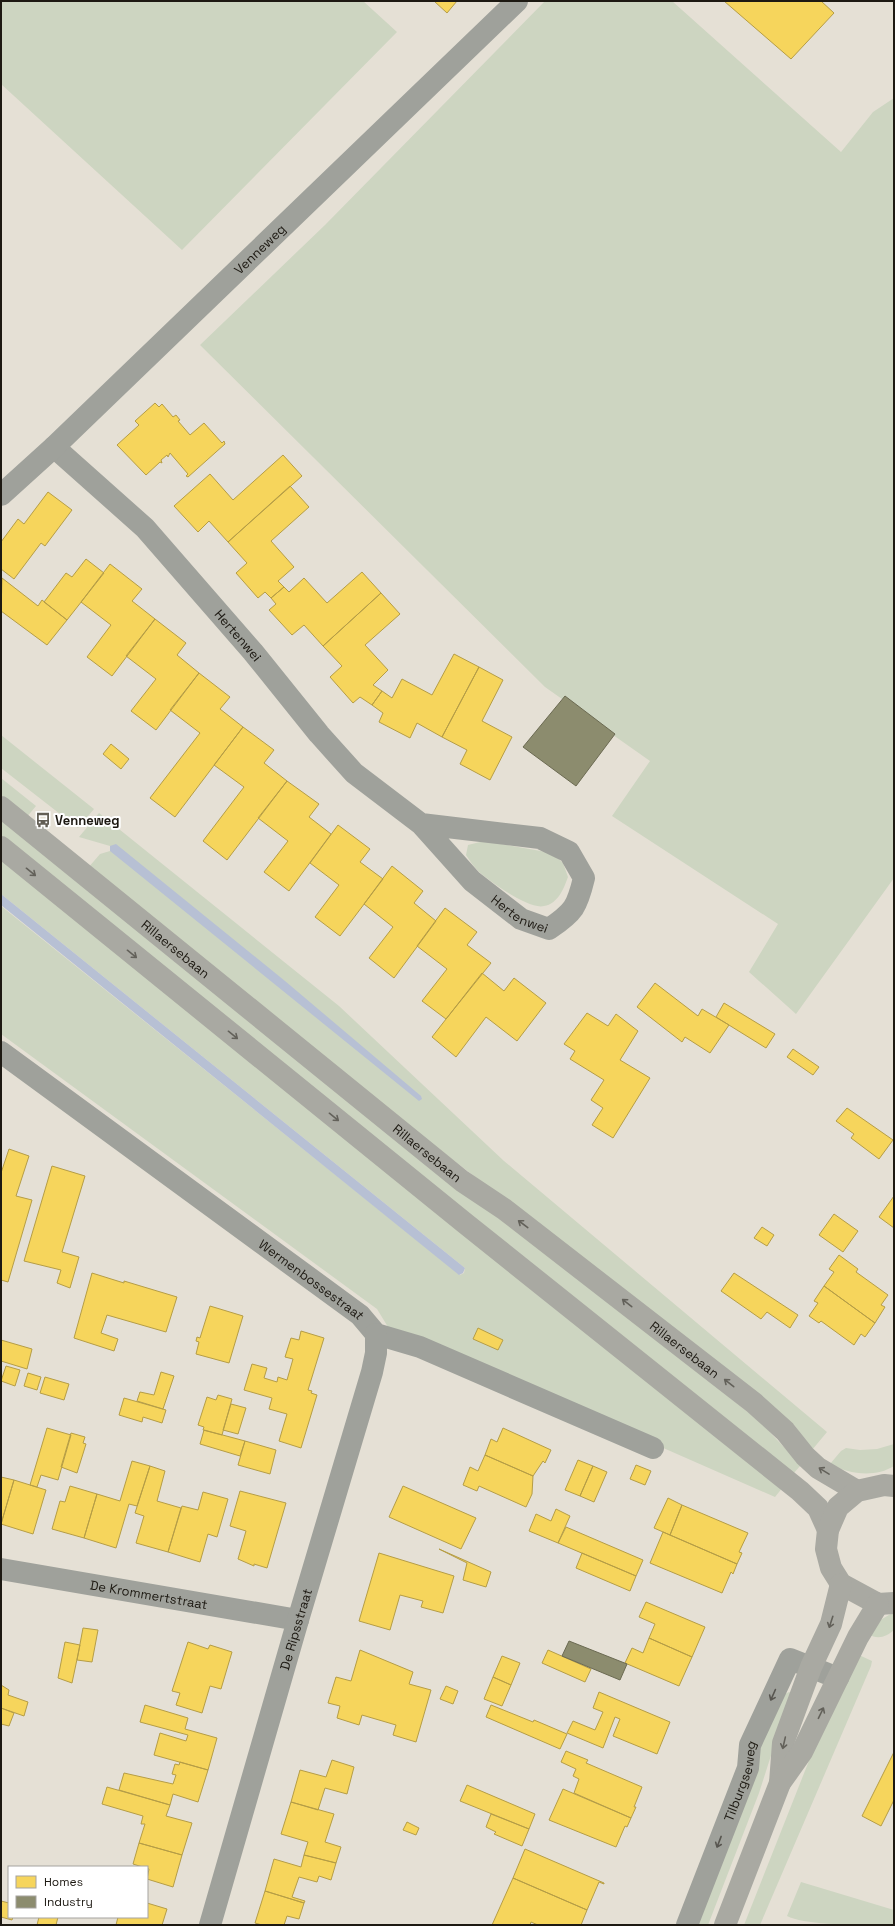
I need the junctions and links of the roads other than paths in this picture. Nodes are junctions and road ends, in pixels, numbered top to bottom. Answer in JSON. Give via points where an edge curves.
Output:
{"nodes":[{"id":1,"x":517,"y":1,"type":"edge"},
{"id":2,"x":54,"y":448,"type":"junction"},
{"id":3,"x":1,"y":495,"type":"edge"},
{"id":4,"x":1,"y":807,"type":"edge"},
{"id":5,"x":421,"y":824,"type":"junction"},
{"id":6,"x":1,"y":847,"type":"edge"},
{"id":7,"x":1,"y":1052,"type":"edge"},
{"id":8,"x":376,"y":1334,"type":"junction"},
{"id":9,"x":653,"y":1448,"type":"dead end"},
{"id":10,"x":891,"y":1482,"type":"edge"},
{"id":11,"x":857,"y":1491,"type":"junction"},
{"id":12,"x":828,"y":1530,"type":"junction"},
{"id":13,"x":1,"y":1568,"type":"edge"},
{"id":14,"x":841,"y":1584,"type":"junction"},
{"id":15,"x":886,"y":1604,"type":"edge"},
{"id":16,"x":298,"y":1620,"type":"junction"},
{"id":17,"x":811,"y":1667,"type":"junction"},
{"id":18,"x":838,"y":1678,"type":"junction"},
{"id":19,"x":780,"y":1783,"type":"junction"},
{"id":20,"x":210,"y":1925,"type":"edge"},
{"id":21,"x":687,"y":1925,"type":"edge"},
{"id":22,"x":726,"y":1925,"type":"edge"}],
"edges":[{"from":1,"to":2,"type":"street","name":"Venneweg"},
{"from":2,"to":3,"type":"street","name":"Venneweg"},
{"from":2,"to":5,"type":"street","name":"Hertenwei","via":[[145,528],[354,773]]},
{"from":11,"to":4,"type":"street","name":"Rillaersebaan","one_way":true,"via":[[818,1468],[785,1431],[754,1403],[516,1218],[456,1176]]},
{"from":5,"to":5,"type":"street","name":"Hertenwei","via":[[540,838],[570,852],[584,878],[579,898],[568,916],[549,929],[521,919],[472,881]]},
{"from":6,"to":12,"type":"street","one_way":true,"via":[[460,1219],[800,1490],[818,1508]]},
{"from":7,"to":8,"type":"street","name":"Wermenbossestraat","via":[[360,1315]]},
{"from":8,"to":9,"type":"street","via":[[420,1347]]},
{"from":8,"to":16,"type":"street","name":"De Ripsstraat","via":[[372,1372]]},
{"from":10,"to":11,"type":"street"},
{"from":11,"to":12,"type":"street","via":[[838,1507]]},
{"from":12,"to":14,"type":"street","via":[[827,1555],[831,1568]]},
{"from":13,"to":16,"type":"street","name":"De Krommertstraat"},
{"from":14,"to":15,"type":"street"},
{"from":14,"to":17,"type":"street","one_way":true,"via":[[831,1624]]},
{"from":15,"to":18,"type":"street","via":[[858,1637]]},
{"from":16,"to":20,"type":"street","name":"De Ripsstraat"},
{"from":17,"to":18,"type":"street","name":"Tilburgseweg"},
{"from":17,"to":19,"type":"street","one_way":true,"via":[[783,1743]]},
{"from":17,"to":21,"type":"street","name":"Tilburgseweg","one_way":true,"via":[[790,1659],[750,1746],[748,1768]]},
{"from":19,"to":18,"type":"street","one_way":true,"via":[[802,1752]]},
{"from":19,"to":22,"type":"street"}]}
